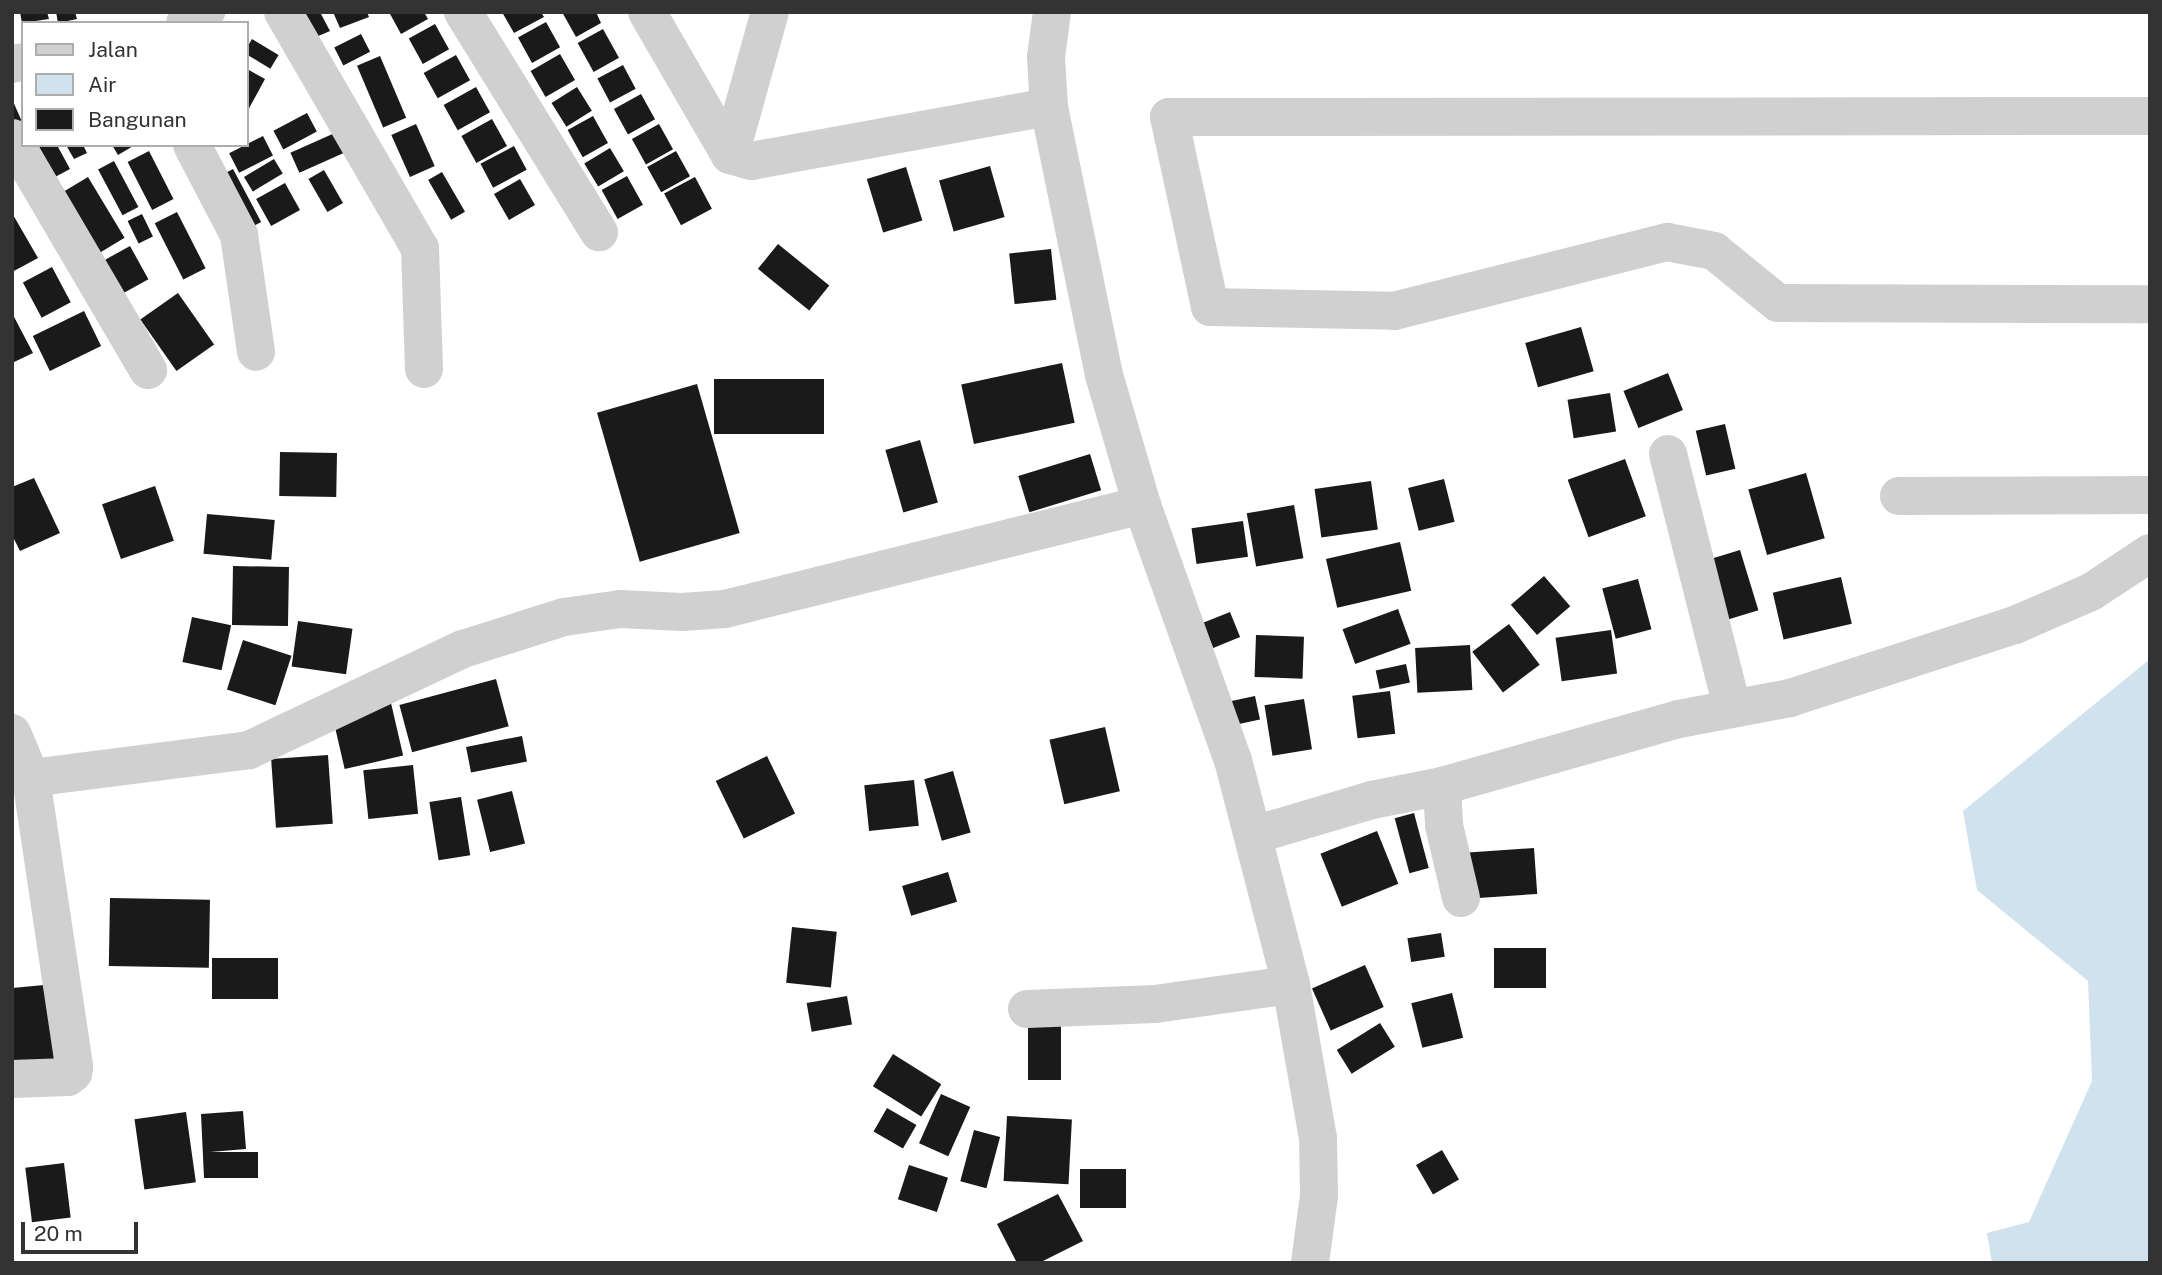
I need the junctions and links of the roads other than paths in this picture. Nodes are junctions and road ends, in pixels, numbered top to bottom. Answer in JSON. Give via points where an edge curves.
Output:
{"nodes":[{"id":1,"x":206,"y":12,"type":"edge"},
{"id":2,"x":284,"y":12,"type":"edge"},
{"id":3,"x":463,"y":12,"type":"edge"},
{"id":4,"x":647,"y":12,"type":"edge"},
{"id":5,"x":770,"y":12,"type":"edge"},
{"id":6,"x":1052,"y":12,"type":"edge"},
{"id":7,"x":189,"y":21,"type":"edge"},
{"id":8,"x":1049,"y":107,"type":"junction"},
{"id":9,"x":2150,"y":116,"type":"edge"},
{"id":10,"x":12,"y":138,"type":"edge"},
{"id":11,"x":193,"y":147,"type":"edge"},
{"id":12,"x":730,"y":155,"type":"junction"},
{"id":13,"x":599,"y":232,"type":"dead end"},
{"id":14,"x":2150,"y":303,"type":"edge"},
{"id":15,"x":256,"y":352,"type":"dead end"},
{"id":16,"x":424,"y":369,"type":"dead end"},
{"id":17,"x":148,"y":370,"type":"dead end"},
{"id":18,"x":1668,"y":454,"type":"dead end"},
{"id":19,"x":2150,"y":495,"type":"edge"},
{"id":20,"x":1899,"y":496,"type":"dead end"},
{"id":21,"x":1142,"y":505,"type":"junction"},
{"id":22,"x":2150,"y":553,"type":"edge"},
{"id":23,"x":1732,"y":707,"type":"junction"},
{"id":24,"x":12,"y":733,"type":"edge"},
{"id":25,"x":31,"y":778,"type":"junction"},
{"id":26,"x":1442,"y":786,"type":"junction"},
{"id":27,"x":1254,"y":835,"type":"junction"},
{"id":28,"x":1461,"y":898,"type":"dead end"},
{"id":29,"x":1291,"y":985,"type":"junction"},
{"id":30,"x":1027,"y":1009,"type":"dead end"},
{"id":31,"x":12,"y":1079,"type":"edge"},
{"id":32,"x":1310,"y":1263,"type":"edge"}],
"edges":[{"from":1,"to":7,"type":"street"},
{"from":2,"to":16,"type":"street","via":[[420,248]]},
{"from":3,"to":13,"type":"street"},
{"from":4,"to":12,"type":"street"},
{"from":5,"to":12,"type":"street"},
{"from":6,"to":8,"type":"street","via":[[1046,57]]},
{"from":8,"to":12,"type":"street","via":[[751,161]]},
{"from":8,"to":21,"type":"street","via":[[1104,375]]},
{"from":9,"to":14,"type":"street","via":[[1169,117],[1210,307],[1394,311],[1667,242],[1714,251],[1779,303]]},
{"from":10,"to":17,"type":"street"},
{"from":11,"to":15,"type":"street","via":[[239,235]]},
{"from":18,"to":23,"type":"street"},
{"from":19,"to":20,"type":"street"},
{"from":21,"to":25,"type":"street","via":[[725,609],[620,609],[564,617],[463,649],[248,750]]},
{"from":21,"to":27,"type":"street","via":[[1233,760]]},
{"from":22,"to":23,"type":"street","via":[[2091,592],[2015,625],[1790,698]]},
{"from":23,"to":26,"type":"street","via":[[1611,736]]},
{"from":24,"to":25,"type":"street"},
{"from":25,"to":31,"type":"street","via":[[74,1073]]},
{"from":26,"to":27,"type":"street","via":[[1373,800]]},
{"from":26,"to":28,"type":"street","via":[[1444,825]]},
{"from":27,"to":29,"type":"street"},
{"from":29,"to":30,"type":"street","via":[[1154,1004]]},
{"from":29,"to":32,"type":"street","via":[[1318,1138],[1319,1196]]}]}
